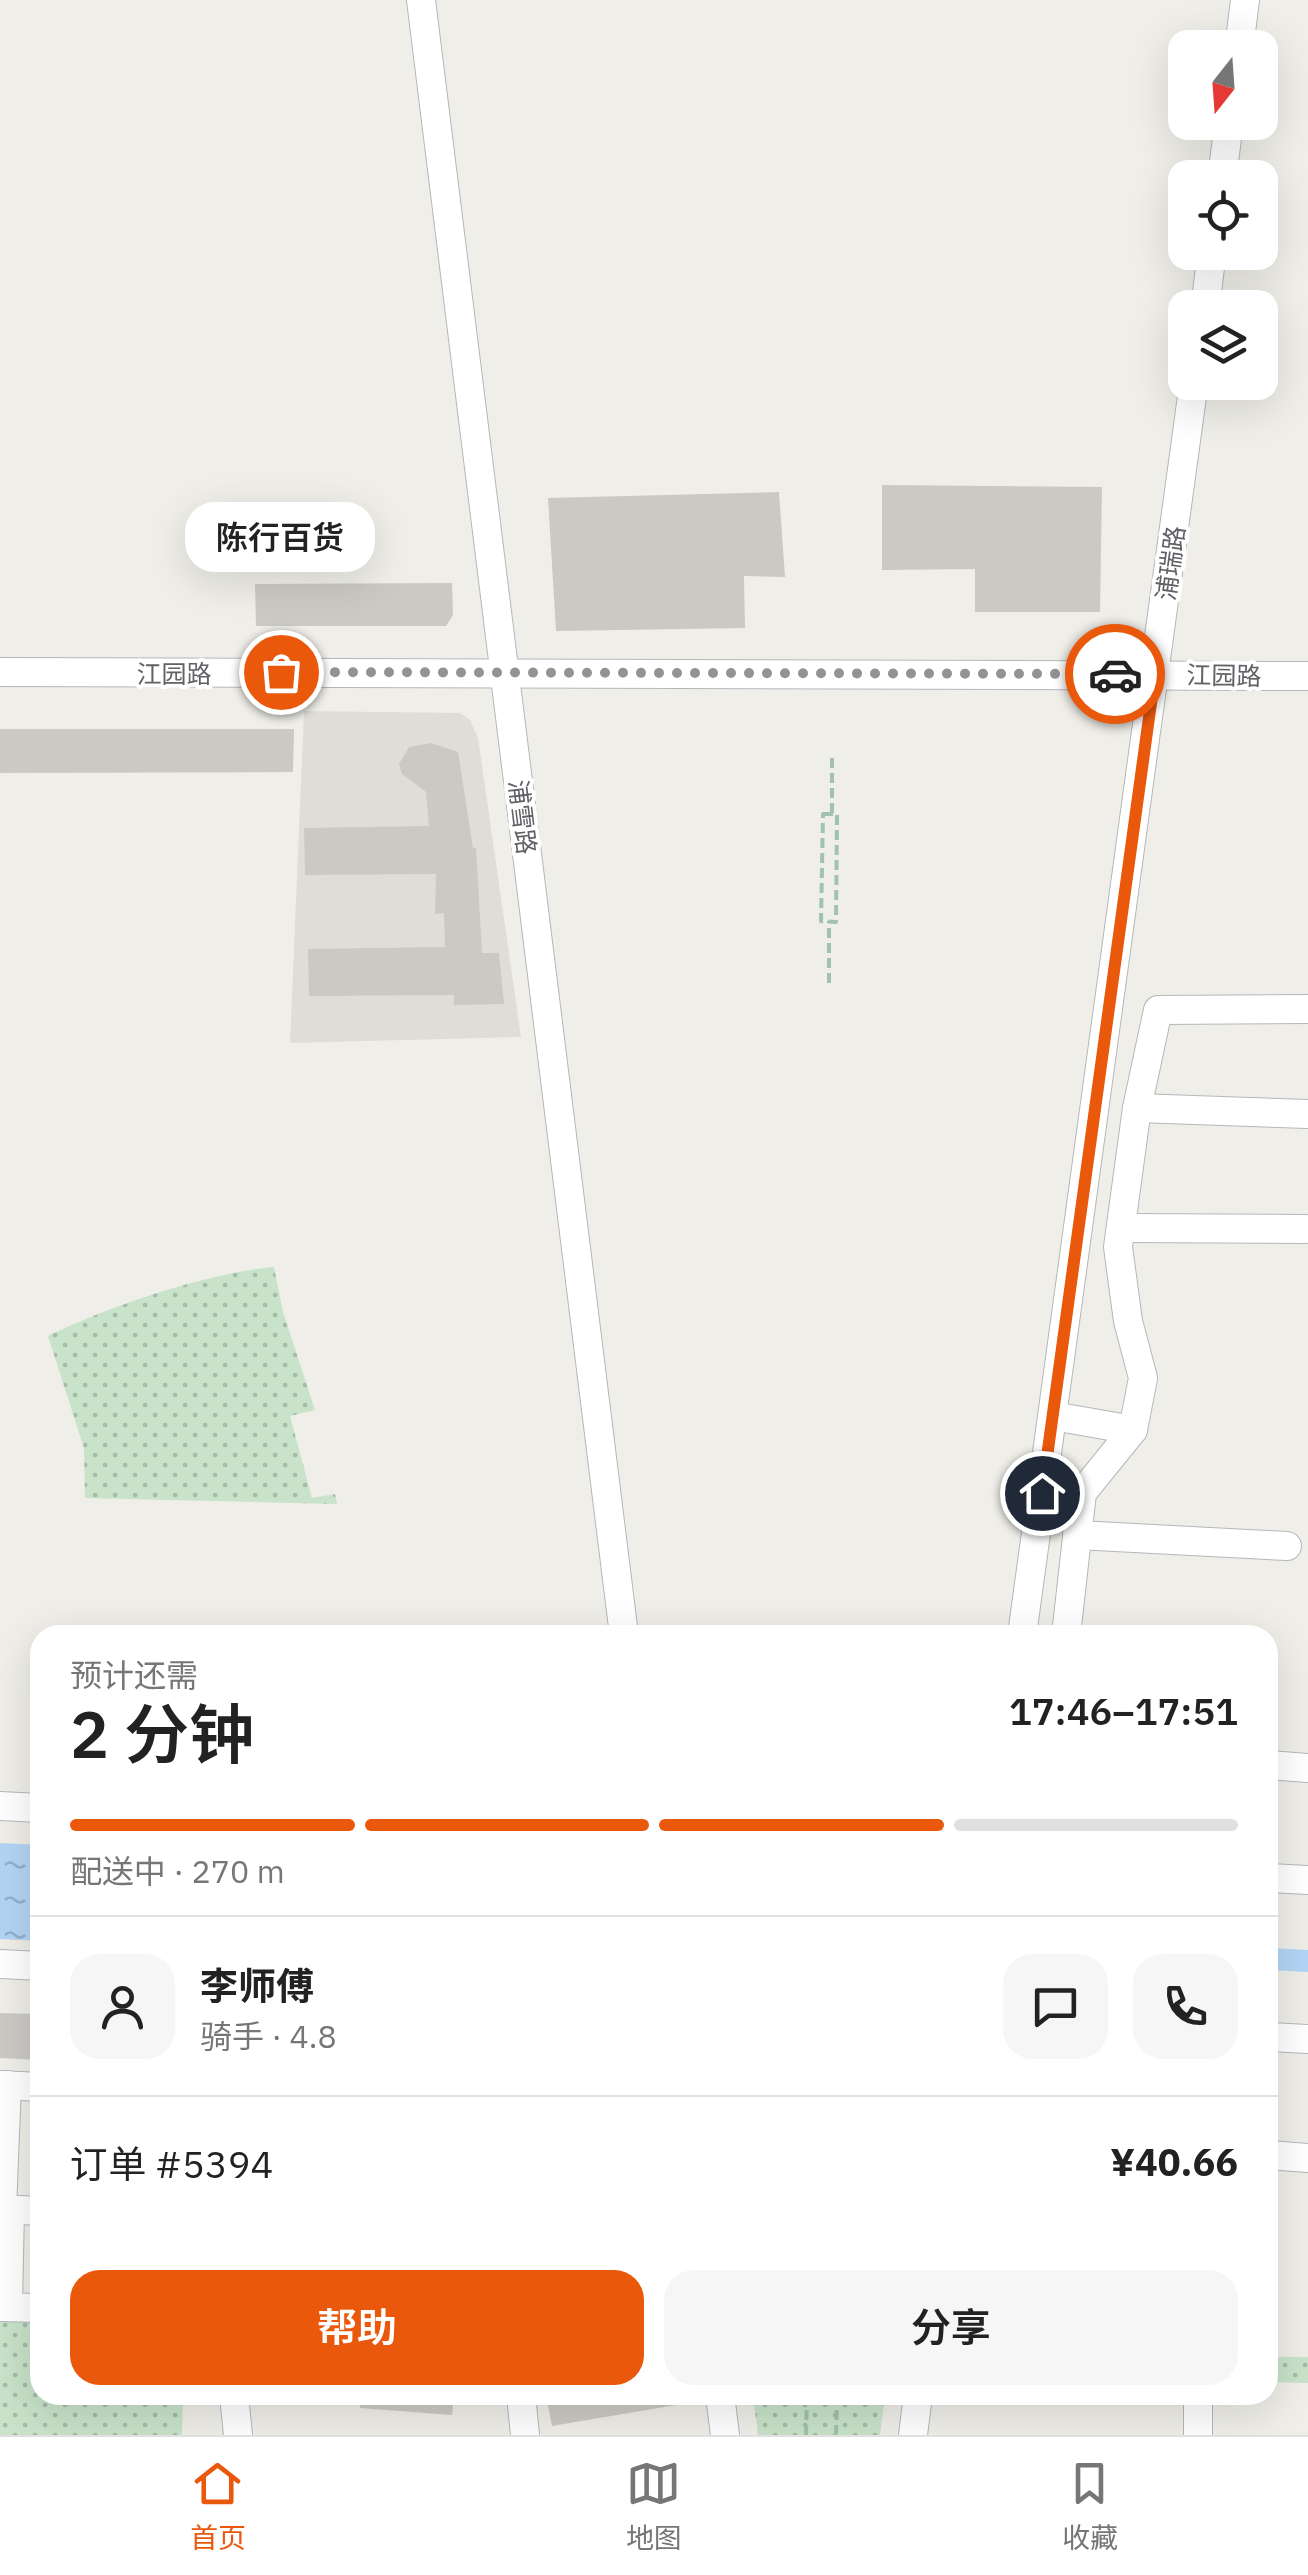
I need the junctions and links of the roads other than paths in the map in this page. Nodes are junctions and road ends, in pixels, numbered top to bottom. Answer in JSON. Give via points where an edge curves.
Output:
{"nodes":[{"id":1,"x":421,"y":0,"type":"edge"},
{"id":2,"x":1245,"y":0,"type":"edge"},
{"id":3,"x":1241,"y":30,"type":"edge"},
{"id":4,"x":1192,"y":400,"type":"edge"},
{"id":5,"x":0,"y":672,"type":"edge"},
{"id":6,"x":504,"y":672,"type":"junction"},
{"id":7,"x":1155,"y":674,"type":"junction"},
{"id":8,"x":1308,"y":676,"type":"edge"},
{"id":9,"x":1308,"y":1008,"type":"edge"},
{"id":10,"x":1136,"y":1108,"type":"junction"},
{"id":11,"x":1308,"y":1114,"type":"edge"},
{"id":12,"x":1121,"y":1228,"type":"junction"},
{"id":13,"x":1305,"y":1230,"type":"dead end"},
{"id":14,"x":1053,"y":1416,"type":"junction"},
{"id":15,"x":1133,"y":1430,"type":"junction"},
{"id":16,"x":1077,"y":1535,"type":"junction"},
{"id":17,"x":1287,"y":1546,"type":"dead end"},
{"id":18,"x":623,"y":1625,"type":"edge"},
{"id":19,"x":1023,"y":1625,"type":"edge"},
{"id":20,"x":1067,"y":1625,"type":"edge"},
{"id":21,"x":1278,"y":1766,"type":"edge"},
{"id":22,"x":1308,"y":1768,"type":"edge"},
{"id":23,"x":0,"y":1806,"type":"edge"},
{"id":24,"x":30,"y":1808,"type":"edge"},
{"id":25,"x":1278,"y":1878,"type":"edge"},
{"id":26,"x":1308,"y":1880,"type":"edge"},
{"id":27,"x":0,"y":1964,"type":"edge"},
{"id":28,"x":30,"y":1966,"type":"edge"},
{"id":29,"x":1278,"y":2038,"type":"edge"},
{"id":30,"x":1308,"y":2039,"type":"edge"},
{"id":31,"x":3,"y":2085,"type":"edge"},
{"id":32,"x":30,"y":2086,"type":"edge"},
{"id":33,"x":1278,"y":2156,"type":"edge"},
{"id":34,"x":1308,"y":2158,"type":"edge"},
{"id":35,"x":4,"y":2209,"type":"edge"},
{"id":36,"x":30,"y":2210,"type":"edge"},
{"id":37,"x":4,"y":2307,"type":"edge"},
{"id":38,"x":30,"y":2308,"type":"edge"},
{"id":39,"x":235,"y":2405,"type":"edge"},
{"id":40,"x":522,"y":2405,"type":"edge"},
{"id":41,"x":721,"y":2405,"type":"edge"},
{"id":42,"x":917,"y":2405,"type":"edge"},
{"id":43,"x":1198,"y":2405,"type":"edge"},
{"id":44,"x":238,"y":2435,"type":"edge"},
{"id":45,"x":525,"y":2435,"type":"edge"},
{"id":46,"x":725,"y":2435,"type":"edge"},
{"id":47,"x":913,"y":2435,"type":"edge"},
{"id":48,"x":1198,"y":2435,"type":"edge"}],
"edges":[{"from":1,"to":6,"type":"street","name":"浦雪路"},
{"from":2,"to":3,"type":"street"},
{"from":4,"to":7,"type":"street","name":"浦瑞路"},
{"from":5,"to":6,"type":"street","name":"江园路"},
{"from":6,"to":7,"type":"street","name":"江园路"},
{"from":6,"to":18,"type":"street","name":"浦雪路"},
{"from":7,"to":8,"type":"street","name":"江园路"},
{"from":7,"to":14,"type":"street","name":"浦瑞路"},
{"from":9,"to":10,"type":"street","via":[[1158,1010]]},
{"from":10,"to":11,"type":"street"},
{"from":10,"to":12,"type":"street"},
{"from":12,"to":13,"type":"street"},
{"from":12,"to":15,"type":"street","via":[[1128,1321],[1144,1378]]},
{"from":14,"to":15,"type":"street"},
{"from":14,"to":19,"type":"street","name":"浦瑞路"},
{"from":15,"to":16,"type":"street","via":[[1082,1493]]},
{"from":16,"to":17,"type":"street"},
{"from":16,"to":20,"type":"street"},
{"from":21,"to":22,"type":"street"},
{"from":23,"to":24,"type":"street"},
{"from":25,"to":26,"type":"street"},
{"from":27,"to":28,"type":"street"},
{"from":29,"to":30,"type":"street"},
{"from":31,"to":32,"type":"street"},
{"from":31,"to":35,"type":"street"},
{"from":33,"to":34,"type":"street"},
{"from":35,"to":36,"type":"street"},
{"from":35,"to":37,"type":"street"},
{"from":37,"to":38,"type":"street"},
{"from":39,"to":44,"type":"street"},
{"from":40,"to":45,"type":"street"},
{"from":41,"to":46,"type":"street"},
{"from":42,"to":47,"type":"street"},
{"from":43,"to":48,"type":"street"}]}
